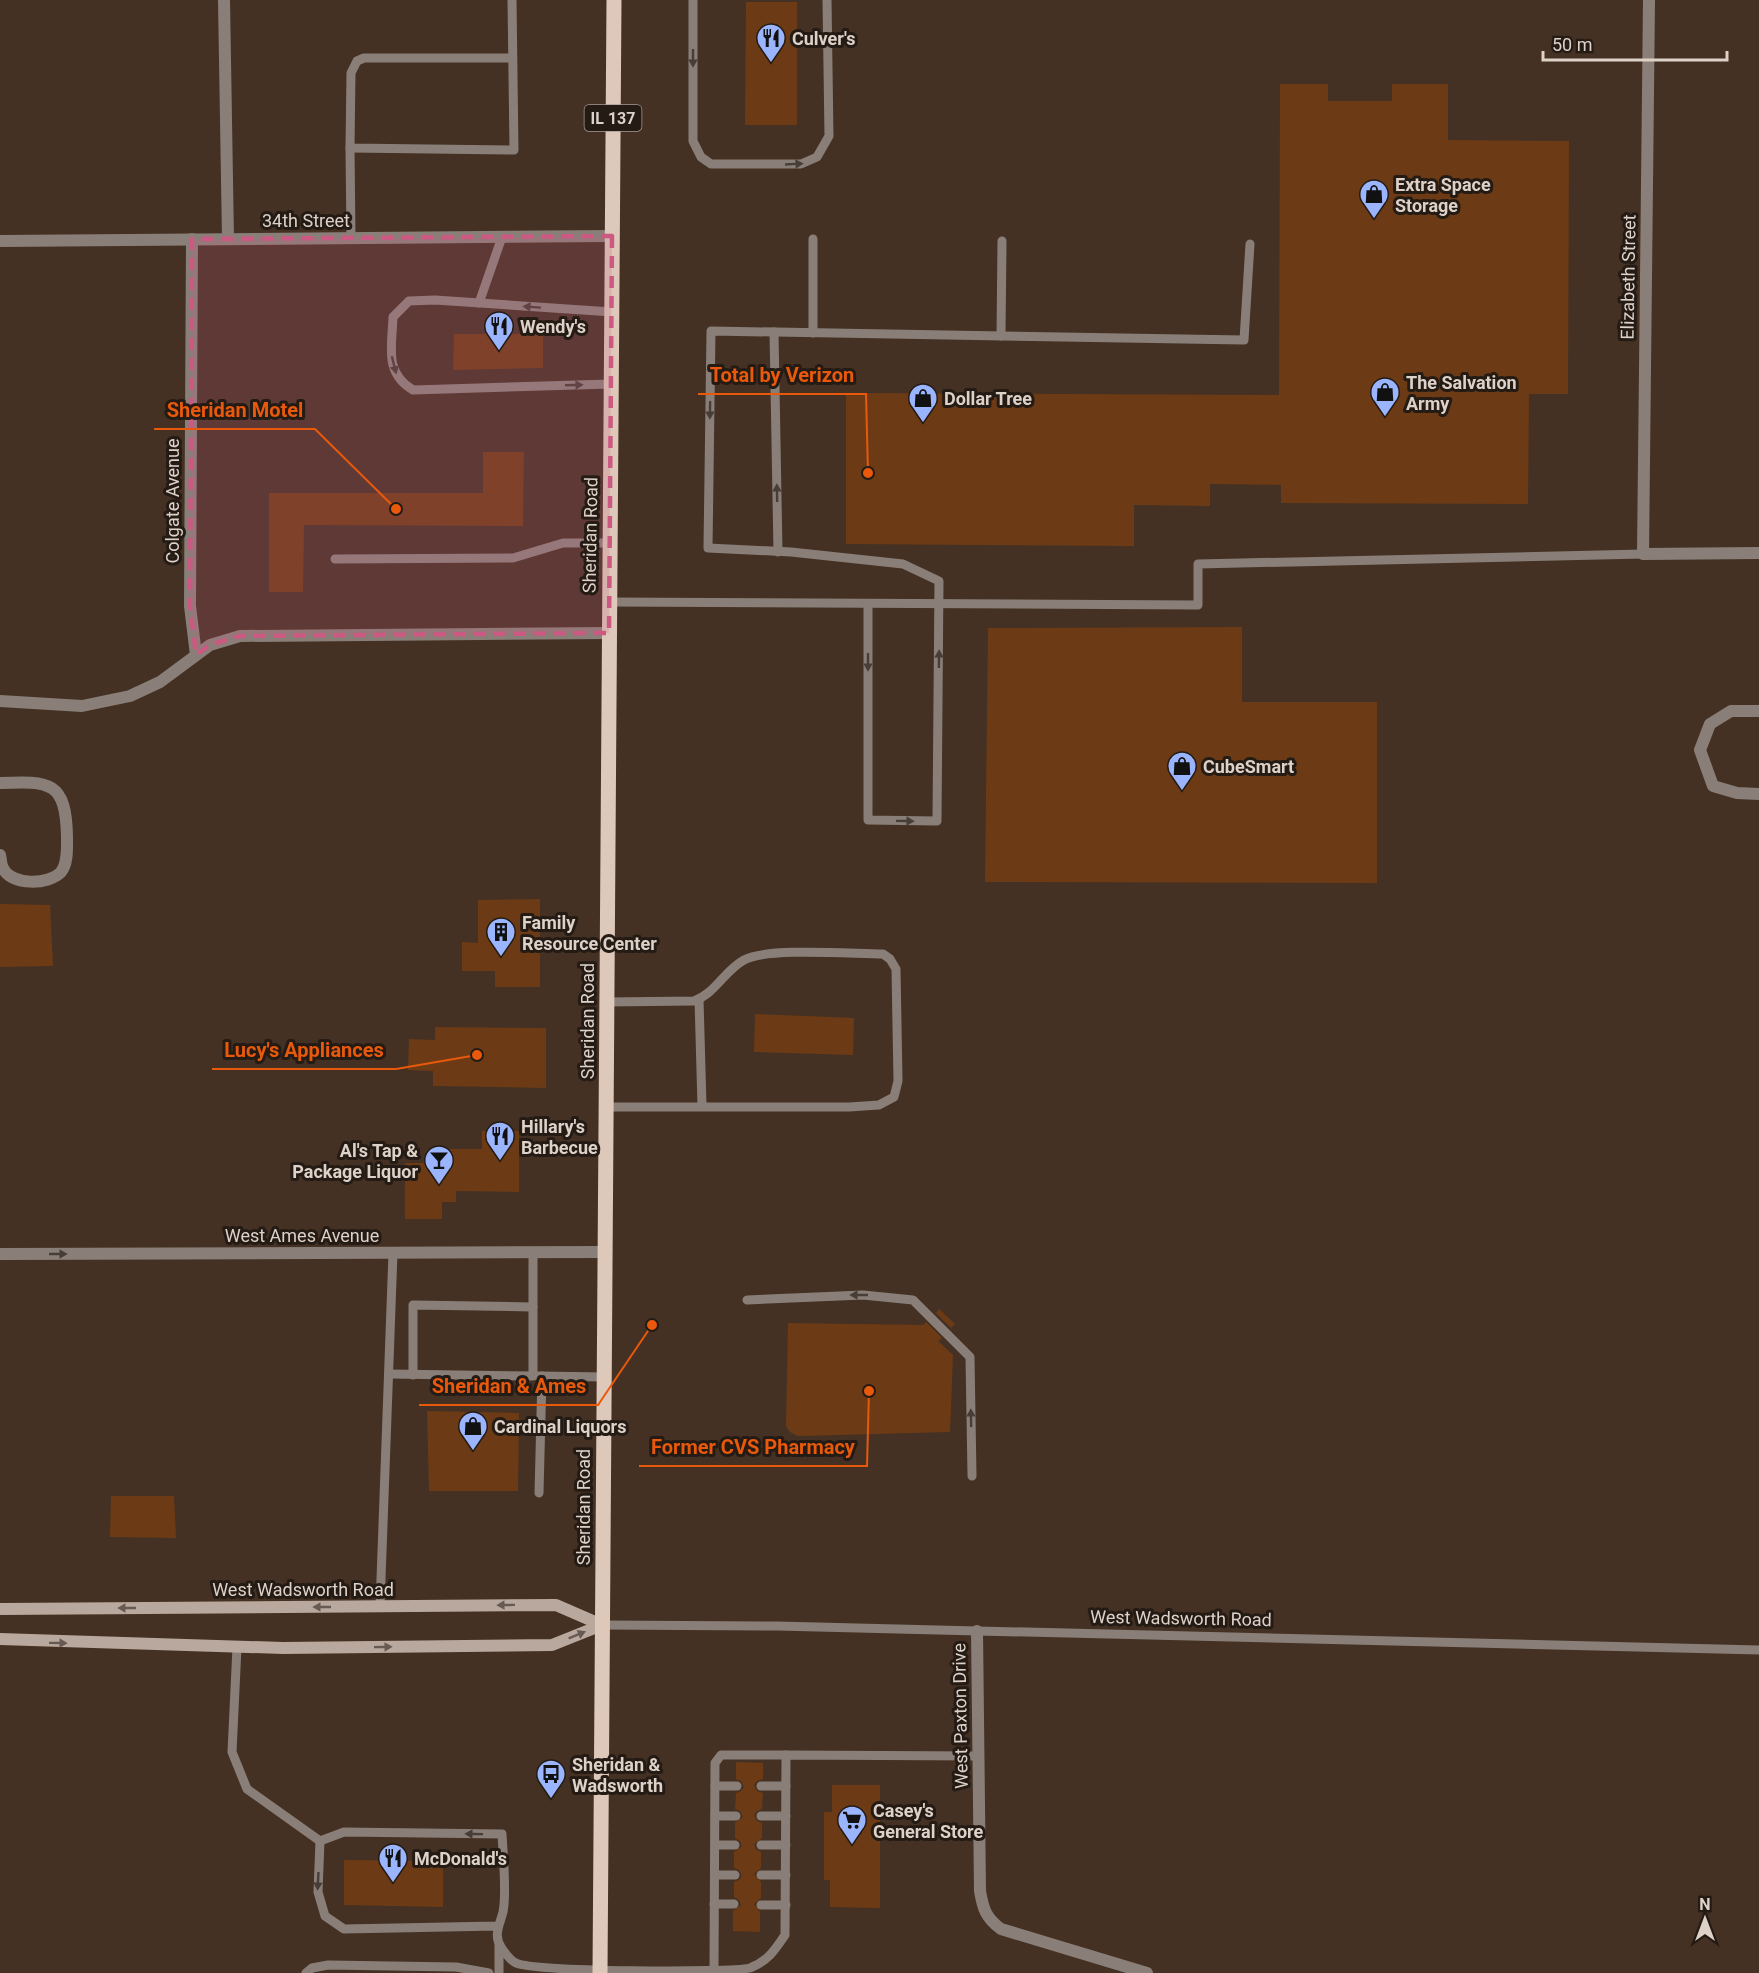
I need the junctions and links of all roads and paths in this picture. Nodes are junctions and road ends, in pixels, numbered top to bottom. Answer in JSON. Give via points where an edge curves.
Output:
{"nodes":[{"id":1,"x":224,"y":0,"type":"edge"},
{"id":2,"x":512,"y":0,"type":"edge"},
{"id":3,"x":614,"y":0,"type":"edge"},
{"id":4,"x":693,"y":0,"type":"edge"},
{"id":5,"x":827,"y":0,"type":"edge"},
{"id":6,"x":1649,"y":0,"type":"edge"},
{"id":7,"x":513,"y":58,"type":"junction"},
{"id":8,"x":350,"y":148,"type":"junction"},
{"id":9,"x":612,"y":236,"type":"junction"},
{"id":10,"x":502,"y":237,"type":"junction"},
{"id":11,"x":351,"y":238,"type":"junction"},
{"id":12,"x":813,"y":238,"type":"dead end"},
{"id":13,"x":192,"y":239,"type":"junction"},
{"id":14,"x":228,"y":239,"type":"junction"},
{"id":15,"x":0,"y":241,"type":"edge"},
{"id":16,"x":1002,"y":241,"type":"dead end"},
{"id":17,"x":1250,"y":244,"type":"dead end"},
{"id":18,"x":479,"y":303,"type":"junction"},
{"id":19,"x":612,"y":312,"type":"junction"},
{"id":20,"x":774,"y":332,"type":"junction"},
{"id":21,"x":813,"y":333,"type":"junction"},
{"id":22,"x":1001,"y":336,"type":"junction"},
{"id":23,"x":611,"y":384,"type":"junction"},
{"id":24,"x":610,"y":543,"type":"junction"},
{"id":25,"x":777,"y":552,"type":"junction"},
{"id":26,"x":1759,"y":553,"type":"edge"},
{"id":27,"x":1643,"y":554,"type":"junction"},
{"id":28,"x":335,"y":560,"type":"dead end"},
{"id":29,"x":609,"y":602,"type":"junction"},
{"id":30,"x":868,"y":604,"type":"junction"},
{"id":31,"x":939,"y":604,"type":"junction"},
{"id":32,"x":609,"y":633,"type":"junction"},
{"id":33,"x":196,"y":655,"type":"junction"},
{"id":34,"x":0,"y":701,"type":"edge"},
{"id":35,"x":1759,"y":711,"type":"edge"},
{"id":36,"x":0,"y":783,"type":"edge"},
{"id":37,"x":1759,"y":794,"type":"edge"},
{"id":38,"x":0,"y":855,"type":"edge"},
{"id":39,"x":699,"y":999,"type":"junction"},
{"id":40,"x":607,"y":1002,"type":"junction"},
{"id":41,"x":702,"y":1106,"type":"junction"},
{"id":42,"x":606,"y":1107,"type":"junction"},
{"id":43,"x":533,"y":1252,"type":"junction"},
{"id":44,"x":605,"y":1252,"type":"junction"},
{"id":45,"x":393,"y":1253,"type":"junction"},
{"id":46,"x":0,"y":1254,"type":"edge"},
{"id":47,"x":747,"y":1300,"type":"dead end"},
{"id":48,"x":533,"y":1306,"type":"junction"},
{"id":49,"x":389,"y":1374,"type":"junction"},
{"id":50,"x":413,"y":1375,"type":"junction"},
{"id":51,"x":537,"y":1376,"type":"junction"},
{"id":52,"x":604,"y":1377,"type":"junction"},
{"id":53,"x":972,"y":1476,"type":"dead end"},
{"id":54,"x":538,"y":1493,"type":"dead end"},
{"id":55,"x":380,"y":1606,"type":"junction"},
{"id":56,"x":0,"y":1609,"type":"edge"},
{"id":57,"x":602,"y":1625,"type":"junction"},
{"id":58,"x":977,"y":1631,"type":"junction"},
{"id":59,"x":0,"y":1639,"type":"edge"},
{"id":60,"x":237,"y":1647,"type":"junction"},
{"id":61,"x":1759,"y":1650,"type":"edge"},
{"id":62,"x":786,"y":1755,"type":"junction"},
{"id":63,"x":978,"y":1756,"type":"junction"},
{"id":64,"x":715,"y":1786,"type":"junction"},
{"id":65,"x":736,"y":1786,"type":"dead end"},
{"id":66,"x":760,"y":1786,"type":"dead end"},
{"id":67,"x":786,"y":1786,"type":"junction"},
{"id":68,"x":715,"y":1816,"type":"junction"},
{"id":69,"x":736,"y":1816,"type":"dead end"},
{"id":70,"x":760,"y":1816,"type":"dead end"},
{"id":71,"x":786,"y":1816,"type":"junction"},
{"id":72,"x":320,"y":1841,"type":"junction"},
{"id":73,"x":715,"y":1845,"type":"junction"},
{"id":74,"x":735,"y":1845,"type":"dead end"},
{"id":75,"x":761,"y":1845,"type":"dead end"},
{"id":76,"x":786,"y":1845,"type":"junction"},
{"id":77,"x":715,"y":1875,"type":"junction"},
{"id":78,"x":735,"y":1875,"type":"dead end"},
{"id":79,"x":761,"y":1875,"type":"dead end"},
{"id":80,"x":786,"y":1875,"type":"junction"},
{"id":81,"x":714,"y":1904,"type":"junction"},
{"id":82,"x":734,"y":1904,"type":"dead end"},
{"id":83,"x":760,"y":1905,"type":"dead end"},
{"id":84,"x":786,"y":1905,"type":"junction"},
{"id":85,"x":497,"y":1926,"type":"junction"},
{"id":86,"x":499,"y":1945,"type":"junction"},
{"id":87,"x":600,"y":1972,"type":"edge"},
{"id":88,"x":714,"y":1972,"type":"edge"},
{"id":89,"x":306,"y":1973,"type":"edge"},
{"id":90,"x":489,"y":1973,"type":"edge"},
{"id":91,"x":498,"y":1973,"type":"edge"},
{"id":92,"x":1147,"y":1973,"type":"edge"}],
"edges":[{"from":1,"to":14,"type":"street"},
{"from":2,"to":7,"type":"lane"},
{"from":3,"to":9,"type":"main road","name":"Sheridan Road","number":"IL 137"},
{"from":4,"to":5,"type":"lane","one_way":true,"via":[[693,141],[701,157],[711,164],[801,164],[817,157],[830,136]]},
{"from":6,"to":27,"type":"street","name":"Elizabeth Street"},
{"from":7,"to":8,"type":"lane","via":[[364,58],[351,73]]},
{"from":7,"to":8,"type":"lane","via":[[514,150]]},
{"from":8,"to":11,"type":"lane"},
{"from":9,"to":10,"type":"street","name":"34th Street"},
{"from":9,"to":19,"type":"main road","name":"Sheridan Road","number":"IL 137"},
{"from":10,"to":11,"type":"street","name":"34th Street"},
{"from":10,"to":18,"type":"lane"},
{"from":11,"to":14,"type":"street","name":"34th Street"},
{"from":12,"to":21,"type":"lane"},
{"from":13,"to":14,"type":"street","name":"34th Street"},
{"from":13,"to":15,"type":"street","name":"34th Street"},
{"from":13,"to":33,"type":"street","name":"Colgate Avenue","via":[[190,606]]},
{"from":16,"to":22,"type":"lane"},
{"from":17,"to":22,"type":"lane","via":[[1244,340]]},
{"from":19,"to":18,"type":"lane","one_way":true},
{"from":18,"to":23,"type":"lane","one_way":true,"via":[[409,301],[393,317],[391,363],[399,382],[414,390]]},
{"from":19,"to":23,"type":"main road","name":"Sheridan Road","number":"IL 137"},
{"from":20,"to":21,"type":"lane"},
{"from":25,"to":20,"type":"lane","one_way":true},
{"from":20,"to":25,"type":"lane","one_way":true,"via":[[711,331],[708,548]]},
{"from":21,"to":22,"type":"lane"},
{"from":23,"to":24,"type":"main road","name":"Sheridan Road","number":"IL 137"},
{"from":24,"to":28,"type":"lane","via":[[563,543],[513,558]]},
{"from":24,"to":29,"type":"main road","name":"Sheridan Road","number":"IL 137"},
{"from":25,"to":31,"type":"lane","via":[[903,564],[939,581]]},
{"from":26,"to":27,"type":"street"},
{"from":27,"to":31,"type":"lane","via":[[1198,564],[1198,605]]},
{"from":29,"to":30,"type":"lane"},
{"from":29,"to":32,"type":"main road","name":"Sheridan Road","number":"IL 137"},
{"from":30,"to":31,"type":"lane"},
{"from":30,"to":31,"type":"lane","one_way":true,"via":[[868,820],[937,821]]},
{"from":32,"to":33,"type":"street","via":[[240,636],[210,645]]},
{"from":32,"to":40,"type":"main road","name":"Sheridan Road","number":"IL 137"},
{"from":33,"to":34,"type":"street","via":[[160,682],[130,696],[82,706]]},
{"from":35,"to":37,"type":"street","via":[[1731,711],[1710,724],[1700,750],[1713,786],[1737,794]]},
{"from":36,"to":38,"type":"street","via":[[40,782],[63,799],[67,811],[67,852],[63,871],[52,879],[32,882],[12,878],[3,869]]},
{"from":39,"to":40,"type":"lane"},
{"from":39,"to":41,"type":"lane"},
{"from":39,"to":41,"type":"lane","via":[[706,997],[745,959],[779,954],[883,954],[896,969],[898,1081],[894,1097],[879,1104],[849,1107]]},
{"from":40,"to":42,"type":"main road","name":"Sheridan Road","number":"IL 137"},
{"from":41,"to":42,"type":"lane"},
{"from":42,"to":44,"type":"main road","name":"Sheridan Road","number":"IL 137"},
{"from":43,"to":44,"type":"street","name":"West Ames Avenue"},
{"from":43,"to":45,"type":"street","name":"West Ames Avenue"},
{"from":43,"to":48,"type":"lane"},
{"from":44,"to":52,"type":"main road","name":"Sheridan Road","number":"IL 137"},
{"from":46,"to":45,"type":"street","name":"West Ames Avenue","one_way":true},
{"from":45,"to":49,"type":"lane"},
{"from":53,"to":47,"type":"lane","one_way":true,"via":[[970,1357],[913,1300],[863,1295]]},
{"from":48,"to":50,"type":"lane","via":[[413,1305]]},
{"from":48,"to":51,"type":"lane"},
{"from":49,"to":50,"type":"lane"},
{"from":49,"to":55,"type":"lane"},
{"from":50,"to":51,"type":"lane"},
{"from":51,"to":52,"type":"lane"},
{"from":51,"to":54,"type":"lane"},
{"from":52,"to":57,"type":"main road","name":"Sheridan Road","number":"IL 137"},
{"from":55,"to":56,"type":"main road","name":"West Wadsworth Road","one_way":true},
{"from":57,"to":55,"type":"main road","name":"West Wadsworth Road","one_way":true,"via":[[556,1605]]},
{"from":57,"to":58,"type":"lane","name":"West Wadsworth Road"},
{"from":60,"to":57,"type":"main road","name":"West Wadsworth Road","one_way":true,"via":[[552,1645]]},
{"from":57,"to":87,"type":"main road","name":"Sheridan Road","number":"IL 137"},
{"from":58,"to":61,"type":"lane","name":"West Wadsworth Road"},
{"from":58,"to":63,"type":"street","name":"West Paxton Drive"},
{"from":59,"to":60,"type":"main road","name":"West Wadsworth Road","one_way":true},
{"from":60,"to":72,"type":"lane","via":[[232,1752],[247,1789]]},
{"from":62,"to":63,"type":"lane"},
{"from":62,"to":64,"type":"lane","via":[[721,1755],[715,1763]]},
{"from":62,"to":67,"type":"lane"},
{"from":63,"to":92,"type":"street","name":"West Paxton Drive","via":[[980,1891],[989,1920],[1001,1929]]},
{"from":64,"to":65,"type":"lane"},
{"from":64,"to":68,"type":"lane"},
{"from":66,"to":67,"type":"lane"},
{"from":67,"to":71,"type":"lane"},
{"from":68,"to":69,"type":"lane"},
{"from":68,"to":73,"type":"lane"},
{"from":70,"to":71,"type":"lane"},
{"from":71,"to":76,"type":"lane"},
{"from":72,"to":85,"type":"lane","one_way":true,"via":[[318,1892],[325,1916],[344,1929]]},
{"from":85,"to":72,"type":"lane","one_way":true,"via":[[503,1912],[502,1834],[344,1832]]},
{"from":73,"to":74,"type":"lane"},
{"from":73,"to":77,"type":"lane"},
{"from":75,"to":76,"type":"lane"},
{"from":76,"to":80,"type":"lane"},
{"from":77,"to":78,"type":"lane"},
{"from":77,"to":81,"type":"lane"},
{"from":79,"to":80,"type":"lane"},
{"from":80,"to":84,"type":"lane"},
{"from":81,"to":82,"type":"lane"},
{"from":81,"to":88,"type":"lane"},
{"from":83,"to":84,"type":"lane"},
{"from":84,"to":88,"type":"lane","via":[[785,1935],[770,1958],[748,1969]]},
{"from":85,"to":86,"type":"lane"},
{"from":86,"to":87,"type":"lane","via":[[515,1963]]},
{"from":86,"to":91,"type":"lane"},
{"from":87,"to":88,"type":"lane"},
{"from":89,"to":90,"type":"lane","via":[[328,1965],[456,1967]]}]}
